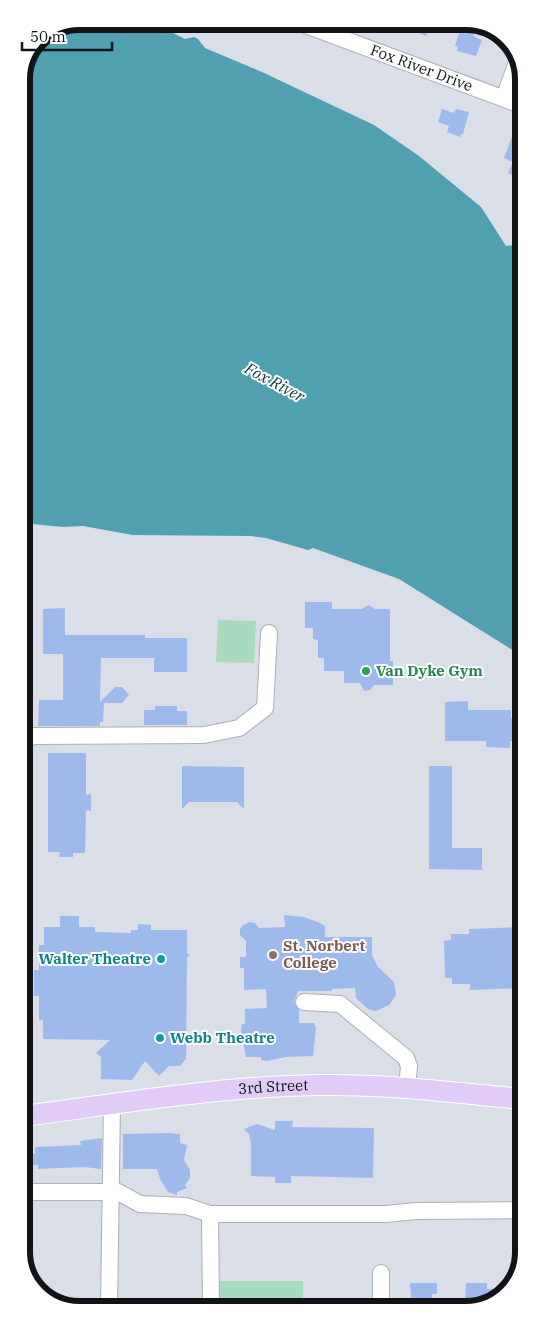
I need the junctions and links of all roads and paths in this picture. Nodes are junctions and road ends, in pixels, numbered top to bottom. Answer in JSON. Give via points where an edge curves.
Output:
{"nodes":[{"id":1,"x":319,"y":30,"type":"edge"},
{"id":2,"x":514,"y":69,"type":"edge"},
{"id":3,"x":504,"y":98,"type":"junction"},
{"id":4,"x":515,"y":103,"type":"edge"},
{"id":5,"x":269,"y":633,"type":"dead end"},
{"id":6,"x":30,"y":738,"type":"edge"},
{"id":7,"x":304,"y":1002,"type":"dead end"},
{"id":8,"x":407,"y":1088,"type":"junction"},
{"id":9,"x":515,"y":1098,"type":"edge"},
{"id":10,"x":112,"y":1104,"type":"junction"},
{"id":11,"x":30,"y":1115,"type":"edge"},
{"id":12,"x":30,"y":1192,"type":"edge"},
{"id":13,"x":111,"y":1192,"type":"junction"},
{"id":14,"x":515,"y":1210,"type":"edge"},
{"id":15,"x":210,"y":1214,"type":"junction"},
{"id":16,"x":381,"y":1272,"type":"dead end"},
{"id":17,"x":109,"y":1301,"type":"edge"},
{"id":18,"x":211,"y":1301,"type":"edge"},
{"id":19,"x":381,"y":1301,"type":"edge"}],
"edges":[{"from":1,"to":3,"type":"street","name":"Fox River Drive"},
{"from":2,"to":3,"type":"street"},
{"from":3,"to":4,"type":"street","name":"Fox River Drive"},
{"from":5,"to":6,"type":"street","via":[[265,708],[239,728],[190,736]]},
{"from":7,"to":8,"type":"street","via":[[340,1004],[406,1058],[409,1066]]},
{"from":8,"to":9,"type":"main road","name":"3rd Street"},
{"from":8,"to":10,"type":"main road","name":"3rd Street","via":[[320,1085],[226,1091]]},
{"from":10,"to":11,"type":"main road","name":"3rd Street"},
{"from":10,"to":13,"type":"street"},
{"from":12,"to":13,"type":"street"},
{"from":13,"to":15,"type":"street","via":[[140,1204],[186,1206]]},
{"from":13,"to":17,"type":"street"},
{"from":14,"to":15,"type":"street"},
{"from":15,"to":18,"type":"street"},
{"from":16,"to":19,"type":"street"}]}
